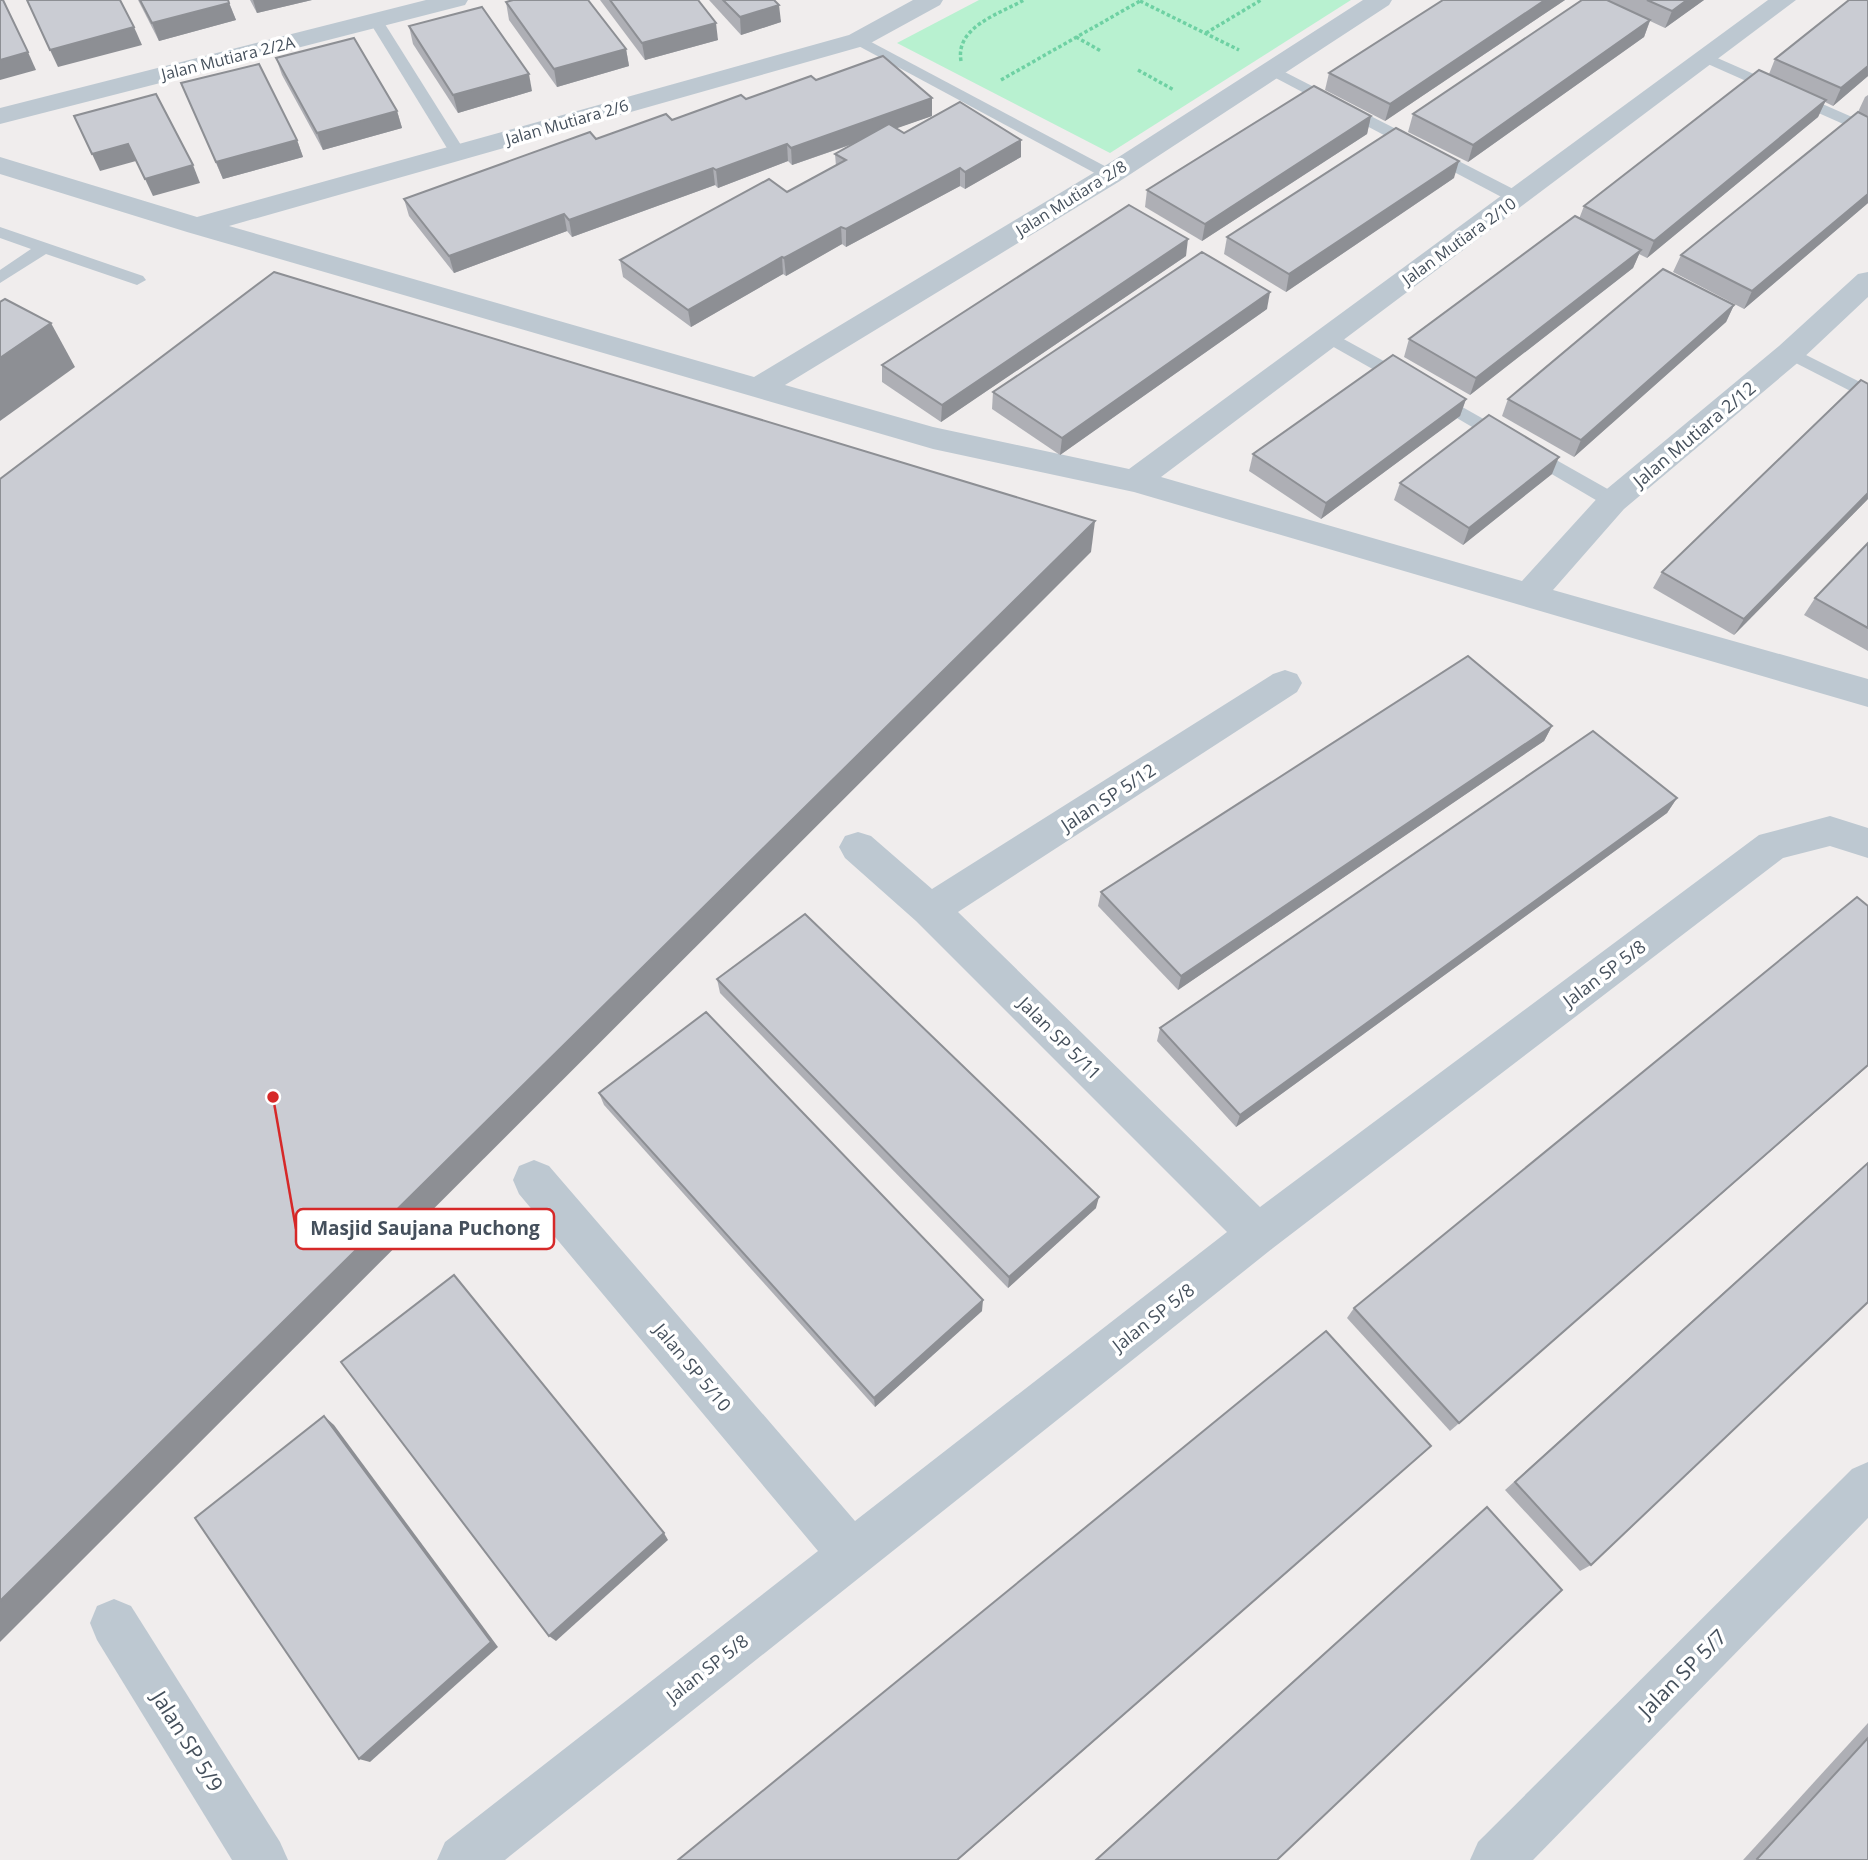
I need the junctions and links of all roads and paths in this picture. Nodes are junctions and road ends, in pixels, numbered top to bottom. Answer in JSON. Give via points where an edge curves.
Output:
{"nodes":[{"id":1,"x":456,"y":0,"type":"edge"},
{"id":2,"x":931,"y":0,"type":"edge"},
{"id":3,"x":1024,"y":0,"type":"edge"},
{"id":4,"x":1261,"y":0,"type":"edge"},
{"id":5,"x":1380,"y":0,"type":"edge"},
{"id":6,"x":1784,"y":0,"type":"edge"},
{"id":7,"x":1140,"y":1,"type":"edge"},
{"id":8,"x":376,"y":20,"type":"junction"},
{"id":9,"x":1206,"y":33,"type":"junction"},
{"id":10,"x":1076,"y":37,"type":"junction"},
{"id":11,"x":858,"y":40,"type":"junction"},
{"id":12,"x":1101,"y":51,"type":"dead end"},
{"id":13,"x":1232,"y":58,"type":"dead end"},
{"id":14,"x":1706,"y":58,"type":"junction"},
{"id":15,"x":962,"y":67,"type":"dead end"},
{"id":16,"x":1138,"y":70,"type":"dead end"},
{"id":17,"x":1273,"y":71,"type":"junction"},
{"id":18,"x":995,"y":83,"type":"dead end"},
{"id":19,"x":1167,"y":99,"type":"dead end"},
{"id":20,"x":0,"y":116,"type":"edge"},
{"id":21,"x":1868,"y":130,"type":"edge"},
{"id":22,"x":457,"y":153,"type":"junction"},
{"id":23,"x":0,"y":165,"type":"edge"},
{"id":24,"x":1110,"y":175,"type":"junction"},
{"id":25,"x":1517,"y":198,"type":"junction"},
{"id":26,"x":197,"y":226,"type":"junction"},
{"id":27,"x":0,"y":232,"type":"edge"},
{"id":28,"x":44,"y":248,"type":"junction"},
{"id":29,"x":0,"y":278,"type":"edge"},
{"id":30,"x":137,"y":280,"type":"dead end"},
{"id":31,"x":1868,"y":281,"type":"edge"},
{"id":32,"x":1329,"y":337,"type":"junction"},
{"id":33,"x":1790,"y":354,"type":"junction"},
{"id":34,"x":758,"y":388,"type":"junction"},
{"id":35,"x":1868,"y":394,"type":"edge"},
{"id":36,"x":1134,"y":481,"type":"junction"},
{"id":37,"x":1614,"y":501,"type":"junction"},
{"id":38,"x":1528,"y":596,"type":"junction"},
{"id":39,"x":1285,"y":683,"type":"dead end"},
{"id":40,"x":1868,"y":693,"type":"edge"},
{"id":41,"x":1868,"y":843,"type":"edge"},
{"id":42,"x":858,"y":847,"type":"dead end"},
{"id":43,"x":930,"y":910,"type":"junction"},
{"id":44,"x":534,"y":1180,"type":"dead end"},
{"id":45,"x":1258,"y":1234,"type":"junction"},
{"id":46,"x":1868,"y":1485,"type":"edge"},
{"id":47,"x":852,"y":1554,"type":"junction"},
{"id":48,"x":114,"y":1623,"type":"dead end"},
{"id":49,"x":262,"y":1860,"type":"edge"},
{"id":50,"x":463,"y":1860,"type":"edge"},
{"id":51,"x":1496,"y":1860,"type":"edge"}],
"edges":[{"from":1,"to":8,"type":"street","name":"Jalan Mutiara 2/2A"},
{"from":2,"to":11,"type":"street","name":"Jalan Mutiara 2/6"},
{"from":3,"to":15,"type":"path","via":[[968,32],[959,49]]},
{"from":4,"to":9,"type":"path"},
{"from":5,"to":17,"type":"street","name":"Jalan Mutiara 2/8"},
{"from":6,"to":14,"type":"street","name":"Jalan Mutiara 2/10"},
{"from":7,"to":9,"type":"path"},
{"from":7,"to":10,"type":"path"},
{"from":8,"to":20,"type":"street","name":"Jalan Mutiara 2/2A"},
{"from":8,"to":22,"type":"lane"},
{"from":9,"to":13,"type":"path","via":[[1243,52]]},
{"from":10,"to":12,"type":"path"},
{"from":10,"to":18,"type":"path"},
{"from":11,"to":22,"type":"street","name":"Jalan Mutiara 2/6"},
{"from":11,"to":24,"type":"lane"},
{"from":14,"to":21,"type":"lane"},
{"from":14,"to":25,"type":"street","name":"Jalan Mutiara 2/10"},
{"from":16,"to":19,"type":"path","via":[[1177,92]]},
{"from":17,"to":24,"type":"street","name":"Jalan Mutiara 2/8"},
{"from":17,"to":25,"type":"lane"},
{"from":22,"to":26,"type":"street","name":"Jalan Mutiara 2/6"},
{"from":23,"to":26,"type":"street"},
{"from":24,"to":34,"type":"street","name":"Jalan Mutiara 2/8"},
{"from":25,"to":32,"type":"street","name":"Jalan Mutiara 2/10"},
{"from":26,"to":34,"type":"street"},
{"from":27,"to":28,"type":"lane"},
{"from":28,"to":29,"type":"lane"},
{"from":28,"to":30,"type":"lane"},
{"from":31,"to":33,"type":"street","name":"Jalan Mutiara 2/12"},
{"from":32,"to":36,"type":"street","name":"Jalan Mutiara 2/10"},
{"from":32,"to":37,"type":"lane"},
{"from":33,"to":35,"type":"lane"},
{"from":33,"to":37,"type":"street","name":"Jalan Mutiara 2/12"},
{"from":34,"to":36,"type":"street","via":[[933,438]]},
{"from":36,"to":38,"type":"street"},
{"from":37,"to":38,"type":"street","name":"Jalan Mutiara 2/12"},
{"from":38,"to":40,"type":"street"},
{"from":39,"to":43,"type":"street","name":"Jalan SP 5/12"},
{"from":41,"to":45,"type":"street","name":"Jalan SP 5/8","via":[[1830,831],[1772,846]]},
{"from":42,"to":43,"type":"street","name":"Jalan SP 5/11"},
{"from":43,"to":45,"type":"street","name":"Jalan SP 5/11"},
{"from":44,"to":47,"type":"street","name":"Jalan SP 5/10"},
{"from":45,"to":47,"type":"street","name":"Jalan SP 5/8"},
{"from":46,"to":51,"type":"street","name":"Jalan SP 5/7"},
{"from":47,"to":50,"type":"street","name":"Jalan SP 5/8"},
{"from":48,"to":49,"type":"street","name":"Jalan SP 5/9"}]}
